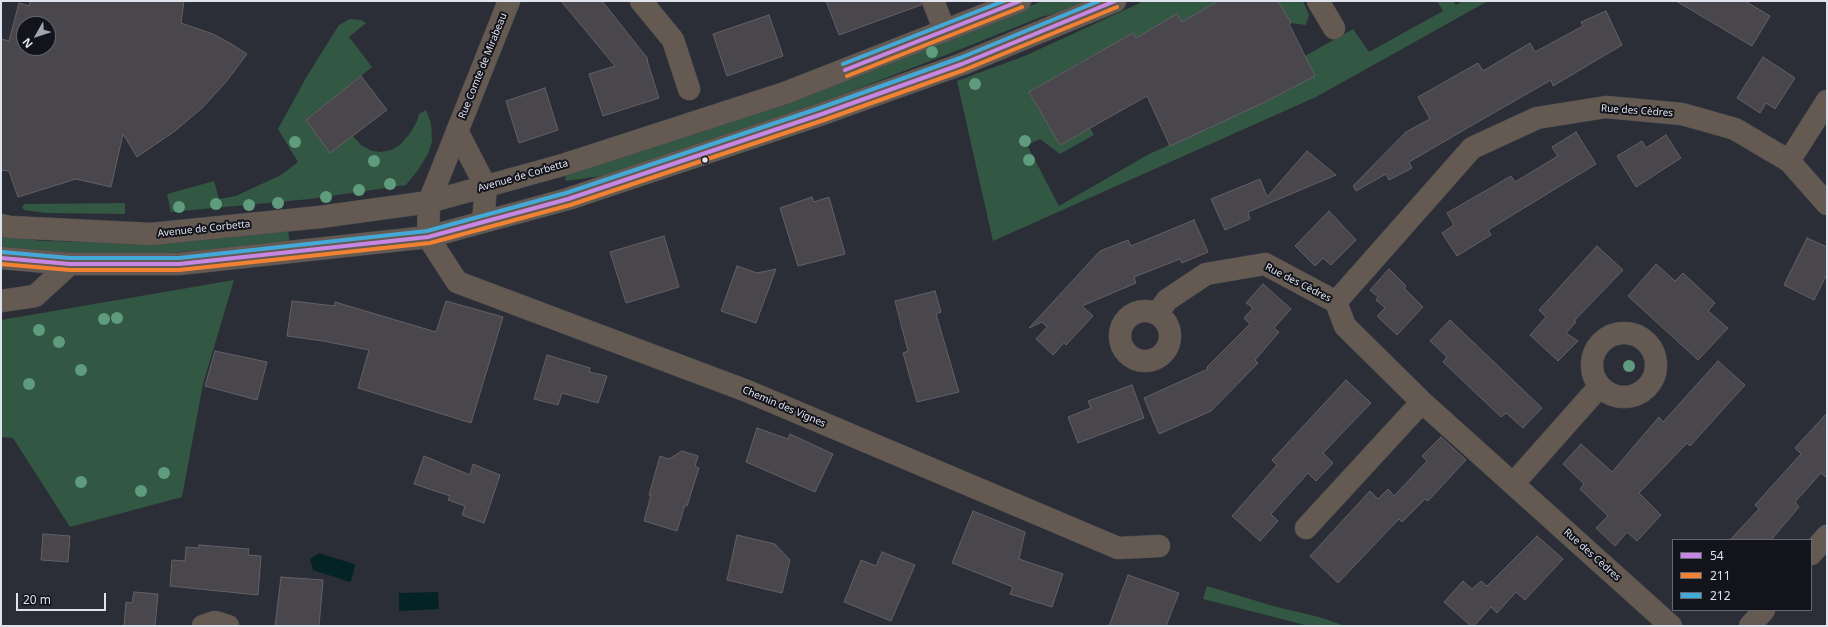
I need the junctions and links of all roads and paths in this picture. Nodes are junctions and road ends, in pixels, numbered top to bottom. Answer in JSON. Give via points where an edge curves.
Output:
{"nodes":[{"id":1,"x":509,"y":1,"type":"edge"},
{"id":2,"x":641,"y":1,"type":"edge"},
{"id":3,"x":933,"y":1,"type":"edge"},
{"id":4,"x":1020,"y":1,"type":"edge"},
{"id":5,"x":1115,"y":1,"type":"edge"},
{"id":6,"x":1318,"y":1,"type":"edge"},
{"id":7,"x":1334,"y":28,"type":"dead end"},
{"id":8,"x":945,"y":31,"type":"junction"},
{"id":9,"x":689,"y":89,"type":"dead end"},
{"id":10,"x":1827,"y":101,"type":"edge"},
{"id":11,"x":457,"y":131,"type":"junction"},
{"id":12,"x":1789,"y":161,"type":"junction"},
{"id":13,"x":486,"y":187,"type":"junction"},
{"id":14,"x":429,"y":202,"type":"junction"},
{"id":15,"x":1827,"y":204,"type":"edge"},
{"id":16,"x":483,"y":222,"type":"junction"},
{"id":17,"x":1,"y":225,"type":"edge"},
{"id":18,"x":428,"y":236,"type":"junction"},
{"id":19,"x":1,"y":258,"type":"edge"},
{"id":20,"x":70,"y":264,"type":"junction"},
{"id":21,"x":1,"y":301,"type":"edge"},
{"id":22,"x":1336,"y":302,"type":"junction"},
{"id":23,"x":1157,"y":314,"type":"dead end"},
{"id":24,"x":1600,"y":386,"type":"dead end"},
{"id":25,"x":1422,"y":402,"type":"junction"},
{"id":26,"x":1513,"y":484,"type":"junction"},
{"id":27,"x":1306,"y":528,"type":"dead end"},
{"id":28,"x":1827,"y":536,"type":"edge"},
{"id":29,"x":1159,"y":546,"type":"dead end"},
{"id":30,"x":1812,"y":553,"type":"edge"},
{"id":31,"x":1763,"y":611,"type":"edge"},
{"id":32,"x":203,"y":626,"type":"edge"},
{"id":33,"x":228,"y":626,"type":"edge"},
{"id":34,"x":1671,"y":626,"type":"edge"},
{"id":35,"x":1750,"y":626,"type":"edge"}],
"edges":[{"from":1,"to":11,"type":"street","name":"Rue Comte de Mirabeau"},
{"from":2,"to":9,"type":"street","via":[[672,40]]},
{"from":3,"to":8,"type":"street"},
{"from":4,"to":8,"type":"street","name":"Avenue de Corbetta"},
{"from":5,"to":16,"type":"street","via":[[962,64],[822,114],[568,199]]},
{"from":6,"to":7,"type":"street"},
{"from":8,"to":13,"type":"street","name":"Avenue de Corbetta","via":[[785,93],[566,164]]},
{"from":10,"to":12,"type":"street"},
{"from":11,"to":13,"type":"street","name":"Rue Comte de Mirabeau"},
{"from":11,"to":14,"type":"street","name":"Rue Comte de Mirabeau"},
{"from":12,"to":15,"type":"street","name":"Rue des Cèdres"},
{"from":12,"to":22,"type":"street","name":"Rue des Cèdres","via":[[1735,129],[1682,114],[1606,106],[1538,118],[1472,148]]},
{"from":13,"to":14,"type":"street","name":"Avenue de Corbetta"},
{"from":13,"to":16,"type":"street"},
{"from":14,"to":17,"type":"street","name":"Avenue de Corbetta","via":[[320,217],[151,234]]},
{"from":14,"to":18,"type":"street","name":"Rue Comte de Mirabeau"},
{"from":16,"to":18,"type":"street"},
{"from":18,"to":20,"type":"street","via":[[179,264]]},
{"from":18,"to":29,"type":"street","name":"Chemin des Vignes","via":[[457,282],[747,391],[1118,548]]},
{"from":19,"to":20,"type":"street"},
{"from":20,"to":21,"type":"street","via":[[35,296]]},
{"from":22,"to":23,"type":"street","name":"Rue des Cèdres","via":[[1265,264],[1206,274],[1167,300]]},
{"from":22,"to":25,"type":"street","name":"Rue des Cèdres","via":[[1345,326]]},
{"from":24,"to":26,"type":"street"},
{"from":25,"to":26,"type":"street","name":"Rue des Cèdres"},
{"from":25,"to":27,"type":"street"},
{"from":26,"to":34,"type":"street","name":"Rue des Cèdres"},
{"from":28,"to":30,"type":"street"},
{"from":31,"to":35,"type":"street"},
{"from":32,"to":33,"type":"street","via":[[215,622]]}]}
